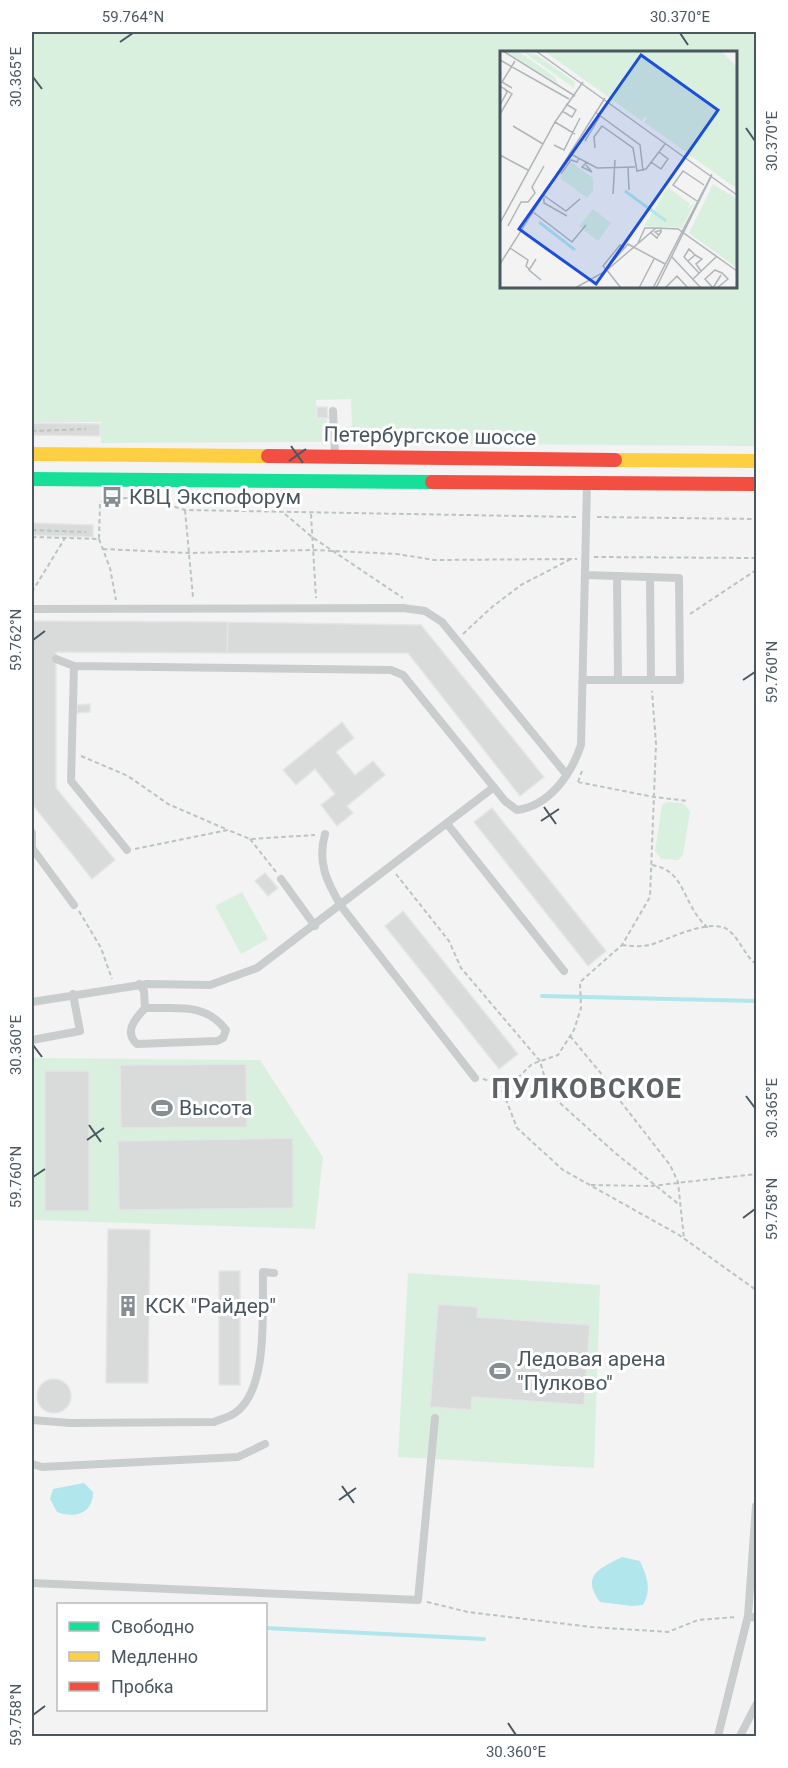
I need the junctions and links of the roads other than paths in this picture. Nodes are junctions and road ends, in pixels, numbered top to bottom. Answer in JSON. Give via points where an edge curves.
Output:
{"nodes":[{"id":1,"x":333,"y":411,"type":"dead end"},
{"id":2,"x":32,"y":454,"type":"edge"},
{"id":3,"x":335,"y":456,"type":"junction"},
{"id":4,"x":756,"y":461,"type":"edge"},
{"id":5,"x":32,"y":479,"type":"edge"},
{"id":6,"x":587,"y":483,"type":"junction"},
{"id":7,"x":756,"y":484,"type":"edge"},
{"id":8,"x":585,"y":575,"type":"junction"},
{"id":9,"x":617,"y":576,"type":"junction"},
{"id":10,"x":650,"y":577,"type":"junction"},
{"id":11,"x":32,"y":609,"type":"edge"},
{"id":12,"x":56,"y":659,"type":"dead end"},
{"id":13,"x":74,"y":666,"type":"junction"},
{"id":14,"x":583,"y":680,"type":"junction"},
{"id":15,"x":618,"y":680,"type":"junction"},
{"id":16,"x":651,"y":682,"type":"junction"},
{"id":17,"x":566,"y":774,"type":"junction"},
{"id":18,"x":494,"y":787,"type":"junction"},
{"id":19,"x":447,"y":825,"type":"junction"},
{"id":20,"x":32,"y":833,"type":"edge"},
{"id":21,"x":324,"y":834,"type":"road end"},
{"id":22,"x":32,"y":848,"type":"edge"},
{"id":23,"x":127,"y":850,"type":"road end"},
{"id":24,"x":281,"y":879,"type":"road end"},
{"id":25,"x":74,"y":905,"type":"road end"},
{"id":26,"x":341,"y":906,"type":"junction"},
{"id":27,"x":315,"y":926,"type":"junction"},
{"id":28,"x":564,"y":971,"type":"dead end"},
{"id":29,"x":139,"y":984,"type":"junction"},
{"id":30,"x":73,"y":994,"type":"junction"},
{"id":31,"x":32,"y":1002,"type":"edge"},
{"id":32,"x":145,"y":1008,"type":"junction"},
{"id":33,"x":32,"y":1040,"type":"edge"},
{"id":34,"x":476,"y":1078,"type":"road end"},
{"id":35,"x":274,"y":1273,"type":"dead end"},
{"id":36,"x":435,"y":1418,"type":"dead end"},
{"id":37,"x":32,"y":1420,"type":"edge"},
{"id":38,"x":265,"y":1444,"type":"dead end"},
{"id":39,"x":32,"y":1464,"type":"edge"},
{"id":40,"x":756,"y":1506,"type":"edge"},
{"id":41,"x":32,"y":1583,"type":"edge"},
{"id":42,"x":748,"y":1616,"type":"junction"},
{"id":43,"x":756,"y":1618,"type":"edge"},
{"id":44,"x":756,"y":1705,"type":"edge"},
{"id":45,"x":718,"y":1737,"type":"edge"},
{"id":46,"x":740,"y":1737,"type":"edge"}],
"edges":[{"from":1,"to":3,"type":"lane"},
{"from":2,"to":3,"type":"main road","name":"Петербургское шоссе"},
{"from":3,"to":4,"type":"main road","name":"Петербургское шоссе"},
{"from":5,"to":6,"type":"main road"},
{"from":6,"to":7,"type":"main road"},
{"from":6,"to":8,"type":"lane"},
{"from":8,"to":9,"type":"lane"},
{"from":8,"to":14,"type":"lane"},
{"from":9,"to":10,"type":"lane"},
{"from":9,"to":15,"type":"lane"},
{"from":10,"to":16,"type":"lane"},
{"from":10,"to":16,"type":"lane","via":[[679,578],[680,621],[680,680]]},
{"from":11,"to":17,"type":"lane","via":[[425,611],[442,622]]},
{"from":12,"to":13,"type":"lane"},
{"from":13,"to":18,"type":"lane","via":[[391,670],[402,675]]},
{"from":13,"to":23,"type":"lane","via":[[72,781]]},
{"from":14,"to":15,"type":"lane"},
{"from":14,"to":17,"type":"lane","via":[[581,745]]},
{"from":15,"to":16,"type":"lane"},
{"from":17,"to":18,"type":"lane","via":[[562,783],[531,808],[517,810]]},
{"from":18,"to":19,"type":"lane"},
{"from":19,"to":26,"type":"lane"},
{"from":19,"to":28,"type":"lane"},
{"from":20,"to":22,"type":"lane"},
{"from":21,"to":26,"type":"lane","via":[[322,868]]},
{"from":22,"to":25,"type":"lane"},
{"from":24,"to":27,"type":"lane"},
{"from":26,"to":27,"type":"lane"},
{"from":26,"to":34,"type":"lane"},
{"from":27,"to":29,"type":"lane","via":[[276,956],[239,976],[210,985]]},
{"from":29,"to":30,"type":"lane"},
{"from":29,"to":32,"type":"lane","via":[[144,991]]},
{"from":30,"to":31,"type":"lane"},
{"from":30,"to":33,"type":"lane","via":[[80,1031]]},
{"from":32,"to":32,"type":"lane","via":[[130,1031],[136,1044],[217,1041],[226,1030],[199,1009]]},
{"from":35,"to":37,"type":"lane","via":[[263,1272],[258,1378],[248,1401],[235,1413],[214,1422],[70,1424]]},
{"from":36,"to":41,"type":"lane","via":[[418,1600]]},
{"from":38,"to":39,"type":"lane","via":[[238,1457],[42,1467]]},
{"from":40,"to":42,"type":"lane"},
{"from":42,"to":43,"type":"lane"},
{"from":42,"to":45,"type":"lane"},
{"from":44,"to":46,"type":"lane"}]}
